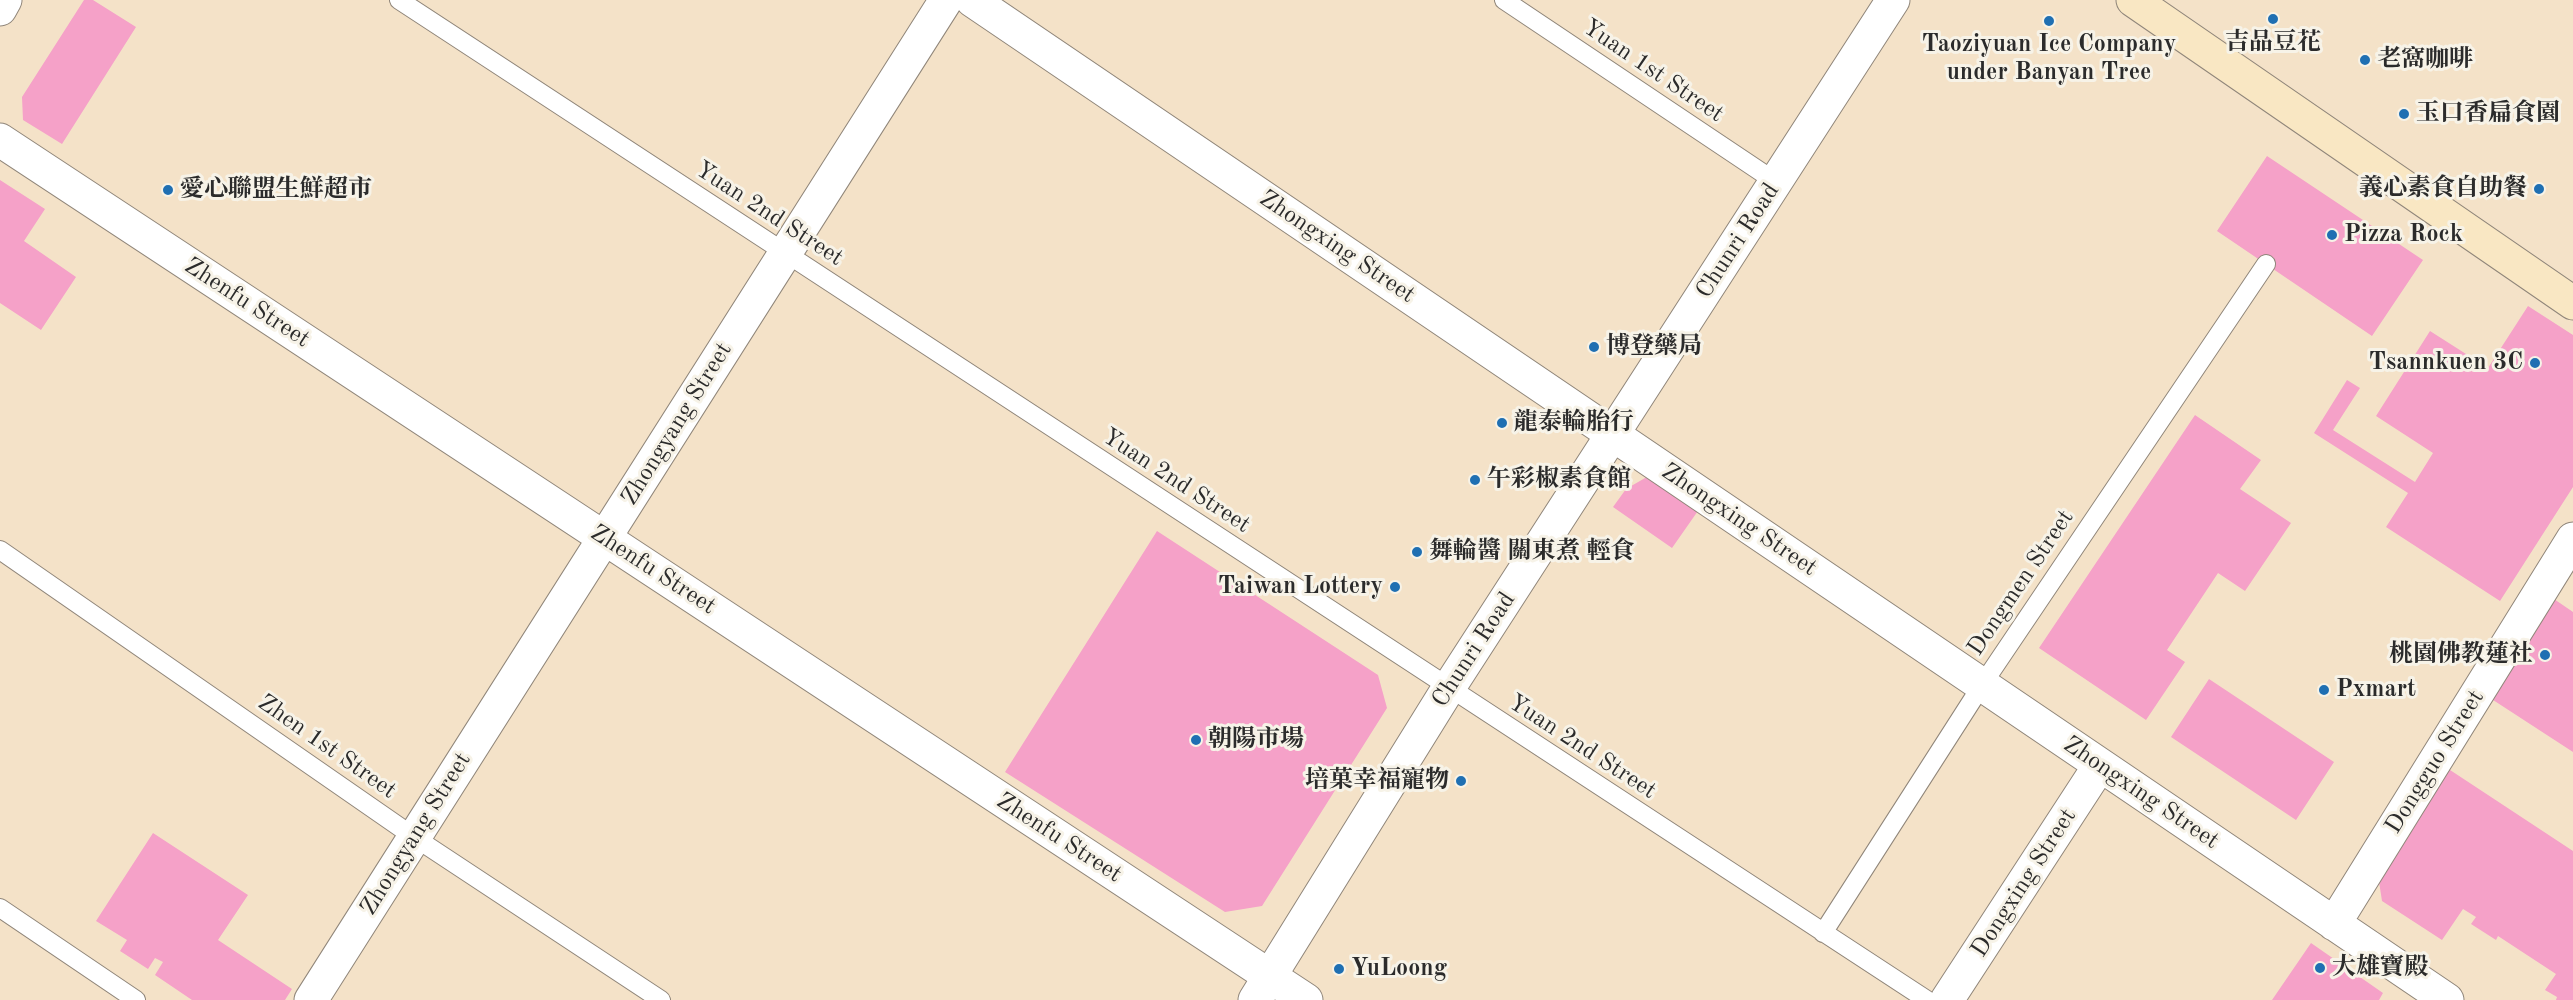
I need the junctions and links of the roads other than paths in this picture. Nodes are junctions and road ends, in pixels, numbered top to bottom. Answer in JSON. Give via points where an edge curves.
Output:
{"nodes":[{"id":1,"x":5,"y":0,"type":"edge"},
{"id":2,"x":399,"y":0,"type":"edge"},
{"id":3,"x":946,"y":0,"type":"edge"},
{"id":4,"x":972,"y":0,"type":"edge"},
{"id":5,"x":1503,"y":0,"type":"edge"},
{"id":6,"x":1893,"y":0,"type":"edge"},
{"id":7,"x":2133,"y":0,"type":"edge"},
{"id":8,"x":0,"y":9,"type":"edge"},
{"id":9,"x":0,"y":140,"type":"edge"},
{"id":10,"x":1776,"y":182,"type":"junction"},
{"id":11,"x":785,"y":253,"type":"junction"},
{"id":12,"x":2266,"y":264,"type":"dead end"},
{"id":13,"x":2573,"y":303,"type":"edge"},
{"id":14,"x":1614,"y":435,"type":"junction"},
{"id":15,"x":604,"y":538,"type":"junction"},
{"id":16,"x":2573,"y":539,"type":"edge"},
{"id":17,"x":0,"y":549,"type":"edge"},
{"id":18,"x":1982,"y":685,"type":"junction"},
{"id":19,"x":1448,"y":689,"type":"junction"},
{"id":20,"x":2100,"y":765,"type":"junction"},
{"id":21,"x":414,"y":837,"type":"junction"},
{"id":22,"x":0,"y":908,"type":"edge"},
{"id":23,"x":2334,"y":924,"type":"junction"},
{"id":24,"x":1823,"y":933,"type":"junction"},
{"id":25,"x":1262,"y":988,"type":"edge"},
{"id":26,"x":136,"y":1000,"type":"edge"},
{"id":27,"x":310,"y":1000,"type":"edge"},
{"id":28,"x":661,"y":1000,"type":"edge"},
{"id":29,"x":1306,"y":1000,"type":"edge"},
{"id":30,"x":1927,"y":1000,"type":"edge"},
{"id":31,"x":1947,"y":1000,"type":"edge"},
{"id":32,"x":2447,"y":1000,"type":"edge"}],
"edges":[{"from":1,"to":8,"type":"street"},
{"from":2,"to":11,"type":"lane","name":"Yuan 2nd Street"},
{"from":3,"to":11,"type":"street","name":"Zhongyang Street"},
{"from":4,"to":14,"type":"street","name":"Zhongxing Street"},
{"from":5,"to":10,"type":"lane","name":"Yuan 1st Street"},
{"from":6,"to":10,"type":"street","name":"Chunri Road"},
{"from":7,"to":13,"type":"main road"},
{"from":9,"to":15,"type":"street","name":"Zhenfu Street"},
{"from":10,"to":14,"type":"street","name":"Chunri Road"},
{"from":11,"to":15,"type":"street","name":"Zhongyang Street"},
{"from":11,"to":19,"type":"lane","name":"Yuan 2nd Street"},
{"from":12,"to":18,"type":"lane","name":"Dongmen Street"},
{"from":14,"to":18,"type":"street","name":"Zhongxing Street"},
{"from":14,"to":19,"type":"street","name":"Chunri Road"},
{"from":15,"to":21,"type":"street","name":"Zhongyang Street"},
{"from":15,"to":25,"type":"street","name":"Zhenfu Street"},
{"from":16,"to":23,"type":"street","name":"Dongguo Street"},
{"from":17,"to":21,"type":"lane","name":"Zhen 1st Street"},
{"from":18,"to":20,"type":"street","name":"Zhongxing Street"},
{"from":18,"to":24,"type":"lane","name":"Dongmen Street"},
{"from":19,"to":24,"type":"lane","name":"Yuan 2nd Street"},
{"from":19,"to":25,"type":"street","name":"Chunri Road"},
{"from":20,"to":23,"type":"street","name":"Zhongxing Street"},
{"from":20,"to":31,"type":"street","name":"Dongxing Street"},
{"from":21,"to":27,"type":"street","name":"Zhongyang Street"},
{"from":21,"to":28,"type":"lane","name":"Zhen 1st Street"},
{"from":22,"to":26,"type":"lane"},
{"from":23,"to":32,"type":"street","name":"Zhongxing Street"},
{"from":24,"to":30,"type":"lane","name":"Yuan 2nd Street"},
{"from":25,"to":29,"type":"street","name":"Zhenfu Street"}]}
